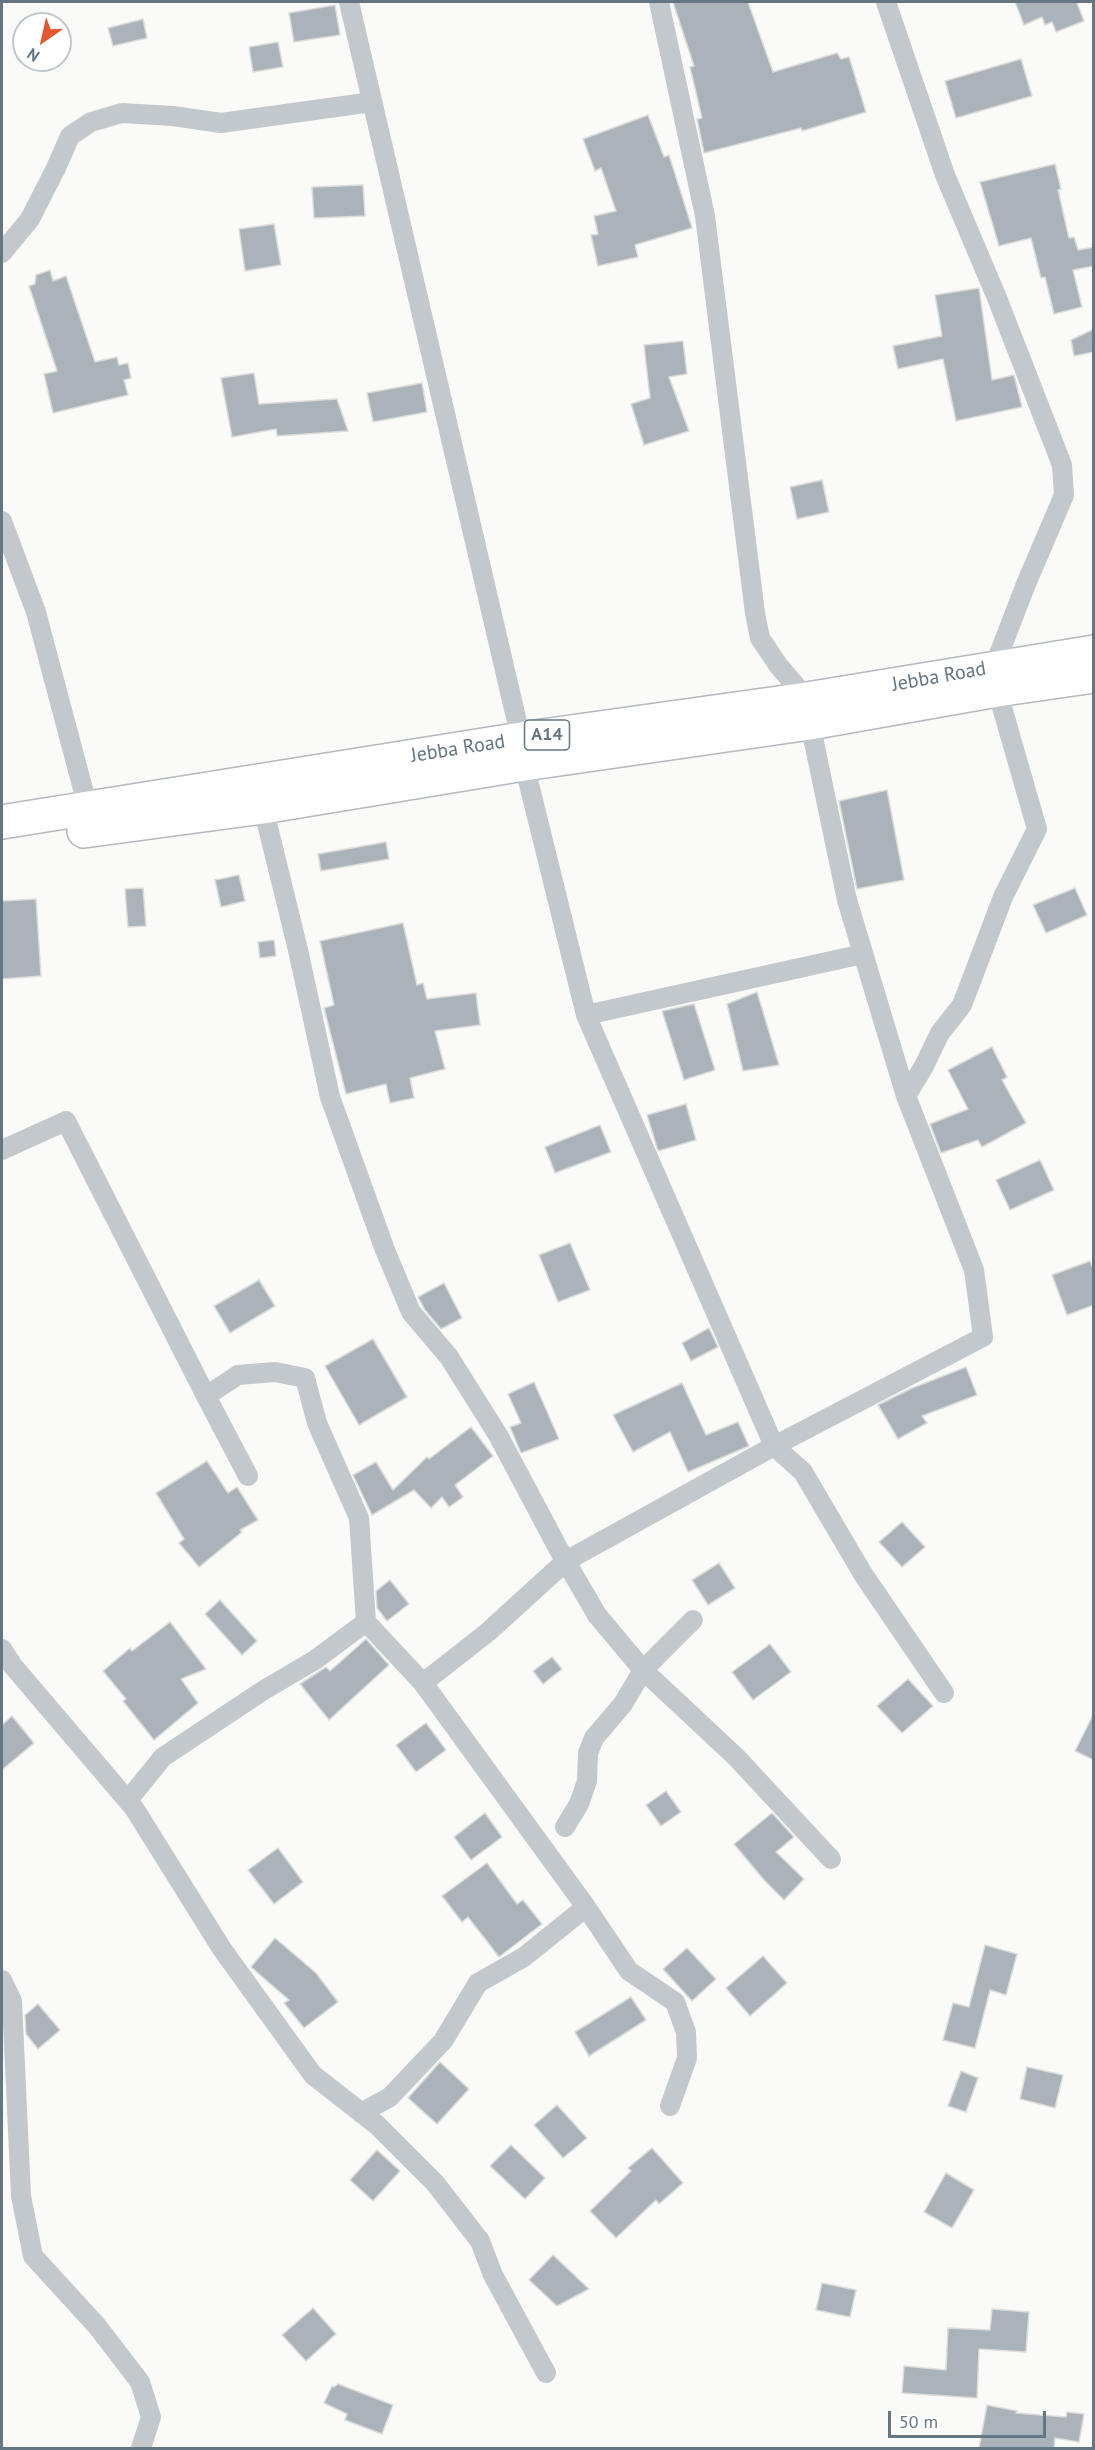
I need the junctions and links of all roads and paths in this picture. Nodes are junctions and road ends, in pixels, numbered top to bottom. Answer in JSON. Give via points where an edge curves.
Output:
{"nodes":[{"id":1,"x":349,"y":2,"type":"edge"},
{"id":2,"x":659,"y":2,"type":"edge"},
{"id":3,"x":886,"y":2,"type":"edge"},
{"id":4,"x":372,"y":102,"type":"junction"},
{"id":5,"x":2,"y":253,"type":"edge"},
{"id":6,"x":2,"y":521,"type":"edge"},
{"id":7,"x":1094,"y":652,"type":"edge"},
{"id":8,"x":1094,"y":676,"type":"edge"},
{"id":9,"x":996,"y":678,"type":"junction"},
{"id":10,"x":808,"y":711,"type":"junction"},
{"id":11,"x":523,"y":751,"type":"junction"},
{"id":12,"x":263,"y":807,"type":"junction"},
{"id":13,"x":88,"y":808,"type":"junction"},
{"id":14,"x":2,"y":822,"type":"edge"},
{"id":15,"x":2,"y":842,"type":"edge"},
{"id":16,"x":863,"y":954,"type":"junction"},
{"id":17,"x":586,"y":1015,"type":"junction"},
{"id":18,"x":906,"y":1096,"type":"junction"},
{"id":19,"x":2,"y":1150,"type":"edge"},
{"id":20,"x":206,"y":1396,"type":"junction"},
{"id":21,"x":774,"y":1446,"type":"junction"},
{"id":22,"x":248,"y":1476,"type":"dead end"},
{"id":23,"x":566,"y":1561,"type":"junction"},
{"id":24,"x":693,"y":1620,"type":"dead end"},
{"id":25,"x":366,"y":1622,"type":"junction"},
{"id":26,"x":2,"y":1649,"type":"edge"},
{"id":27,"x":642,"y":1670,"type":"junction"},
{"id":28,"x":423,"y":1683,"type":"junction"},
{"id":29,"x":944,"y":1693,"type":"dead end"},
{"id":30,"x":128,"y":1800,"type":"junction"},
{"id":31,"x":565,"y":1827,"type":"dead end"},
{"id":32,"x":831,"y":1859,"type":"dead end"},
{"id":33,"x":586,"y":1907,"type":"junction"},
{"id":34,"x":2,"y":1980,"type":"edge"},
{"id":35,"x":670,"y":2106,"type":"dead end"},
{"id":36,"x":361,"y":2113,"type":"junction"},
{"id":37,"x":546,"y":2373,"type":"dead end"},
{"id":38,"x":141,"y":2448,"type":"edge"}],
"edges":[{"from":1,"to":4,"type":"street"},
{"from":2,"to":10,"type":"street","via":[[705,216],[760,638]]},
{"from":3,"to":9,"type":"street","via":[[945,175],[1062,465],[1064,495],[1026,584]]},
{"from":4,"to":5,"type":"street","via":[[221,123],[122,113],[91,123],[70,136],[30,219]]},
{"from":4,"to":11,"type":"street"},
{"from":6,"to":13,"type":"street","via":[[36,612]]},
{"from":7,"to":9,"type":"highway","name":"Jebba Road","number":"A14"},
{"from":8,"to":9,"type":"highway","name":"Jebba Road","number":"A14"},
{"from":9,"to":10,"type":"highway","name":"Jebba Road","number":"A14"},
{"from":9,"to":18,"type":"street","via":[[1037,829],[1003,897],[962,1005],[940,1033]]},
{"from":10,"to":11,"type":"highway","name":"Jebba Road","number":"A14"},
{"from":10,"to":16,"type":"street","via":[[847,900]]},
{"from":11,"to":12,"type":"highway","name":"Jebba Road","number":"A14"},
{"from":11,"to":13,"type":"highway","name":"Jebba Road","number":"A14"},
{"from":11,"to":17,"type":"street"},
{"from":12,"to":15,"type":"highway","name":"Jebba Road","number":"A14"},
{"from":12,"to":23,"type":"street","via":[[330,1096],[385,1250],[411,1312],[449,1357],[492,1426]]},
{"from":13,"to":14,"type":"highway","name":"Jebba Road","number":"A14"},
{"from":16,"to":17,"type":"street"},
{"from":16,"to":18,"type":"street"},
{"from":17,"to":21,"type":"street"},
{"from":18,"to":21,"type":"street","via":[[974,1270],[983,1337]]},
{"from":19,"to":20,"type":"street","via":[[66,1121]]},
{"from":20,"to":22,"type":"street"},
{"from":20,"to":25,"type":"street","via":[[238,1375],[275,1372],[305,1378],[317,1423],[359,1518]]},
{"from":21,"to":23,"type":"street"},
{"from":21,"to":29,"type":"street","via":[[803,1472],[863,1574]]},
{"from":23,"to":27,"type":"street","via":[[597,1615]]},
{"from":23,"to":28,"type":"street","via":[[489,1632]]},
{"from":24,"to":27,"type":"street"},
{"from":25,"to":28,"type":"street"},
{"from":25,"to":30,"type":"street","via":[[315,1660],[264,1689],[164,1757]]},
{"from":26,"to":30,"type":"street"},
{"from":27,"to":31,"type":"street","via":[[622,1704],[594,1738],[582,1796]]},
{"from":27,"to":32,"type":"street","via":[[736,1757]]},
{"from":28,"to":33,"type":"street"},
{"from":30,"to":36,"type":"street","via":[[222,1949],[313,2075]]},
{"from":33,"to":35,"type":"street","via":[[629,1971],[675,2002],[686,2032],[687,2058]]},
{"from":33,"to":36,"type":"street","via":[[524,1957],[478,1983],[443,2041],[390,2097]]},
{"from":34,"to":38,"type":"street","via":[[12,2001],[21,2196],[33,2256],[98,2326],[140,2382],[152,2417]]},
{"from":36,"to":37,"type":"street","via":[[435,2183],[480,2241],[493,2275]]}]}
